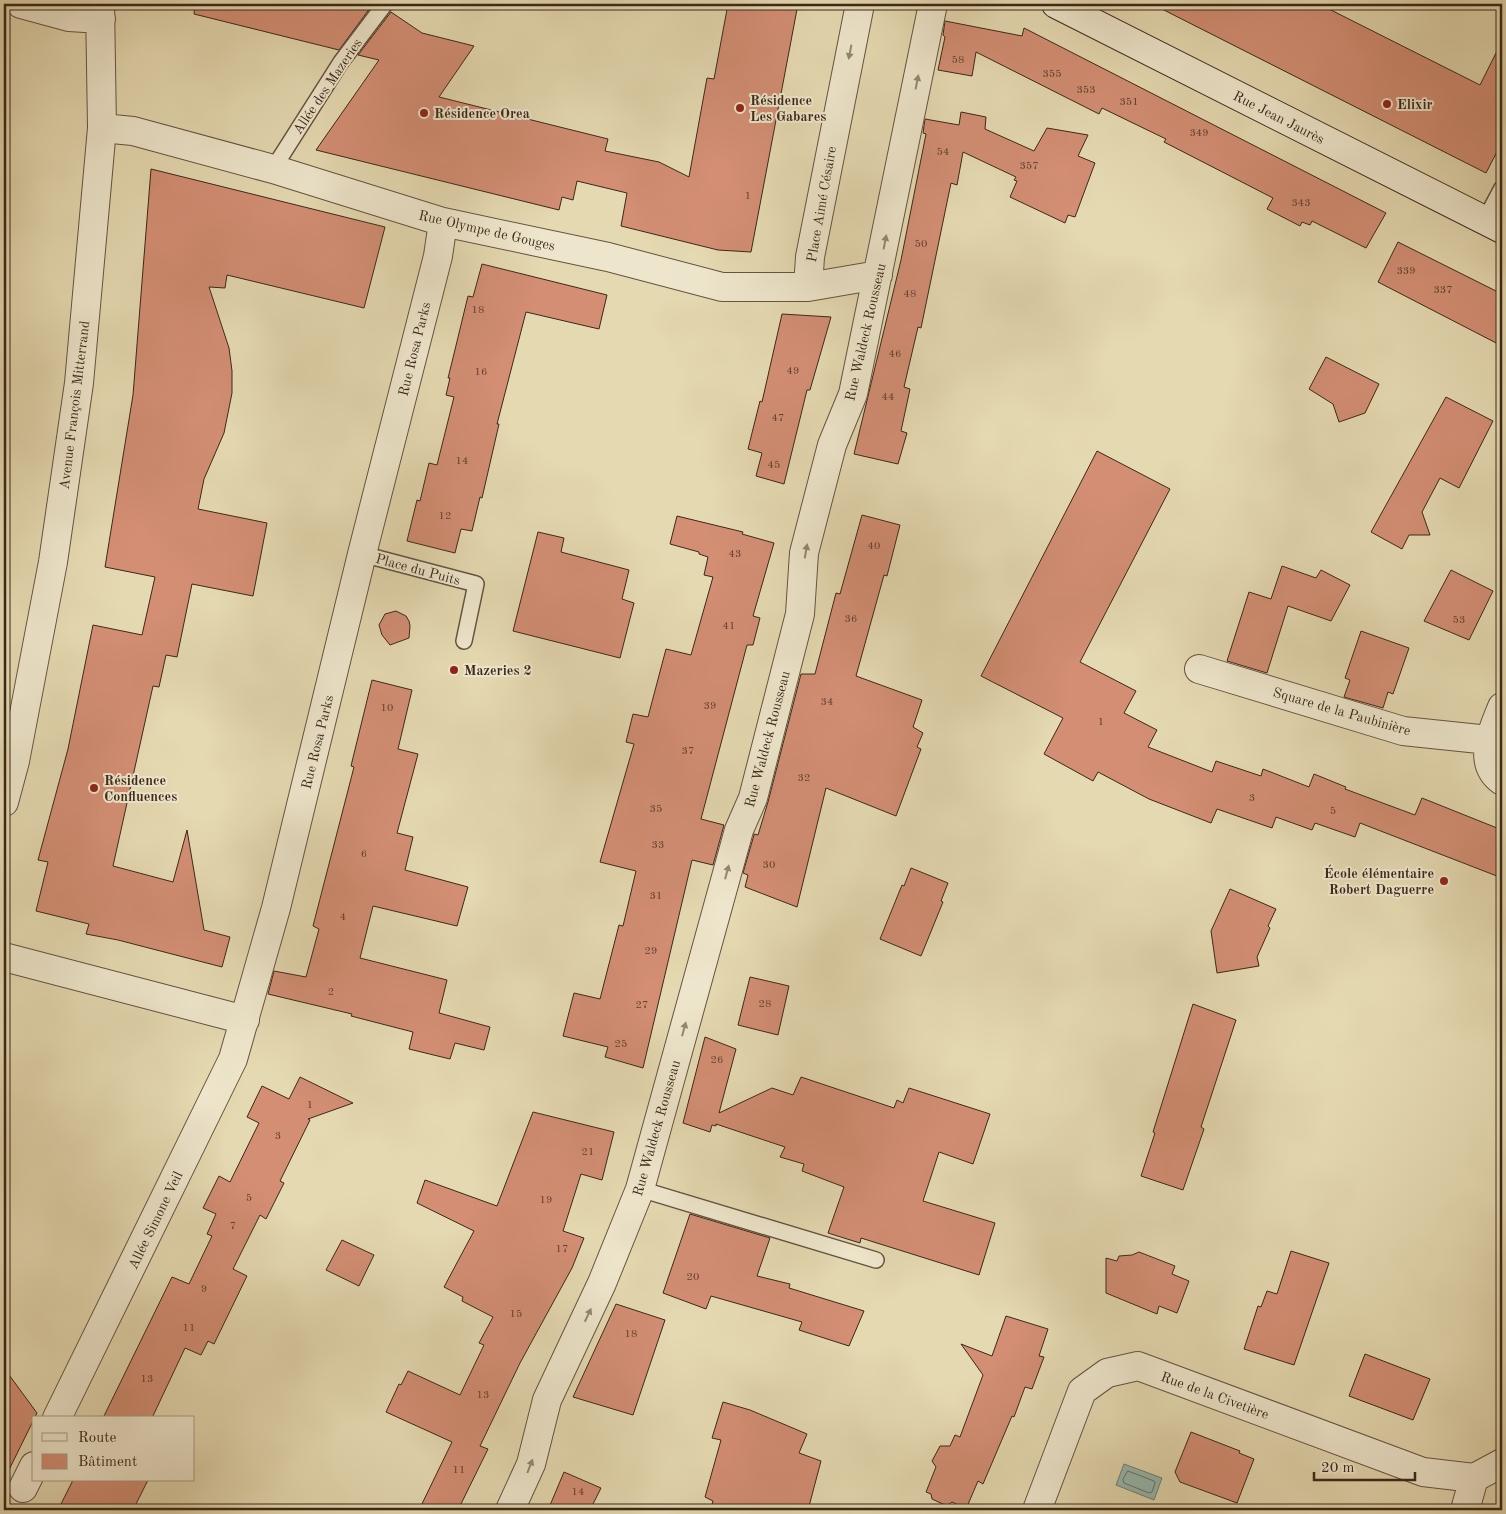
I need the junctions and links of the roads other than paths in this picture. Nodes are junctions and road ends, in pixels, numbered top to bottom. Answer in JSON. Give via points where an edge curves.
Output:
{"nodes":[{"id":1,"x":21,"y":4,"type":"edge"},
{"id":2,"x":385,"y":4,"type":"edge"},
{"id":3,"x":860,"y":4,"type":"edge"},
{"id":4,"x":933,"y":4,"type":"edge"},
{"id":5,"x":1056,"y":4,"type":"edge"},
{"id":6,"x":100,"y":11,"type":"edge"},
{"id":7,"x":102,"y":128,"type":"junction"},
{"id":8,"x":273,"y":169,"type":"junction"},
{"id":9,"x":1502,"y":188,"type":"edge"},
{"id":10,"x":443,"y":222,"type":"junction"},
{"id":11,"x":1494,"y":225,"type":"edge"},
{"id":12,"x":878,"y":276,"type":"junction"},
{"id":13,"x":808,"y":287,"type":"junction"},
{"id":14,"x":362,"y":554,"type":"junction"},
{"id":15,"x":464,"y":641,"type":"dead end"},
{"id":16,"x":1199,"y":669,"type":"dead end"},
{"id":17,"x":1502,"y":707,"type":"edge"},
{"id":18,"x":1488,"y":740,"type":"junction"},
{"id":19,"x":9,"y":760,"type":"edge"},
{"id":20,"x":1502,"y":781,"type":"edge"},
{"id":21,"x":4,"y":802,"type":"edge"},
{"id":22,"x":4,"y":957,"type":"edge"},
{"id":23,"x":245,"y":1020,"type":"junction"},
{"id":24,"x":640,"y":1189,"type":"junction"},
{"id":25,"x":876,"y":1260,"type":"dead end"},
{"id":26,"x":58,"y":1416,"type":"edge"},
{"id":27,"x":1502,"y":1463,"type":"edge"},
{"id":28,"x":1474,"y":1478,"type":"junction"},
{"id":29,"x":510,"y":1510,"type":"edge"},
{"id":30,"x":1037,"y":1510,"type":"edge"},
{"id":31,"x":1465,"y":1510,"type":"edge"}],
"edges":[{"from":1,"to":6,"type":"street","via":[[69,17]]},
{"from":2,"to":8,"type":"lane","name":"Allée des Mazeries","via":[[341,62]]},
{"from":3,"to":13,"type":"street","name":"Place Aimé Césaire","one_way":true,"via":[[810,257]]},
{"from":12,"to":4,"type":"street","name":"Rue Waldeck Rousseau","one_way":true},
{"from":5,"to":11,"type":"street","name":"Rue Jean Jaurès"},
{"from":6,"to":7,"type":"street","name":"Avenue François Mitterrand"},
{"from":7,"to":8,"type":"street","name":"Rue Olympe de Gouges","via":[[132,131]]},
{"from":7,"to":19,"type":"street","name":"Avenue François Mitterrand","via":[[79,383],[53,562]]},
{"from":8,"to":10,"type":"street","name":"Rue Olympe de Gouges"},
{"from":9,"to":11,"type":"lane"},
{"from":10,"to":13,"type":"street","name":"Rue Olympe de Gouges","via":[[608,257],[722,287]]},
{"from":10,"to":14,"type":"street","name":"Rue Rosa Parks","via":[[438,256]]},
{"from":12,"to":13,"type":"street","name":"Rue Olympe de Gouges"},
{"from":24,"to":12,"type":"street","name":"Rue Waldeck Rousseau","one_way":true,"via":[[739,830],[756,789],[800,614],[804,553],[832,446],[853,394]]},
{"from":14,"to":15,"type":"lane","name":"Place du Puits","via":[[476,584]]},
{"from":14,"to":23,"type":"street","name":"Rue Rosa Parks","via":[[276,908]]},
{"from":16,"to":18,"type":"street","name":"Square de la Paubinière","via":[[1403,731]]},
{"from":17,"to":18,"type":"street"},
{"from":18,"to":20,"type":"street","via":[[1488,760],[1495,776]]},
{"from":19,"to":21,"type":"street","name":"Avenue François Mitterrand"},
{"from":22,"to":23,"type":"street"},
{"from":23,"to":26,"type":"street","name":"Allée Simone Veil","via":[[233,1059]]},
{"from":24,"to":25,"type":"lane"},
{"from":29,"to":24,"type":"street","name":"Rue Waldeck Rousseau","one_way":true,"via":[[532,1464],[548,1400],[602,1283]]},
{"from":27,"to":28,"type":"street"},
{"from":28,"to":30,"type":"street","name":"Rue de la Civetière","via":[[1423,1472],[1138,1366],[1107,1373],[1082,1391]]},
{"from":28,"to":31,"type":"street"}]}
